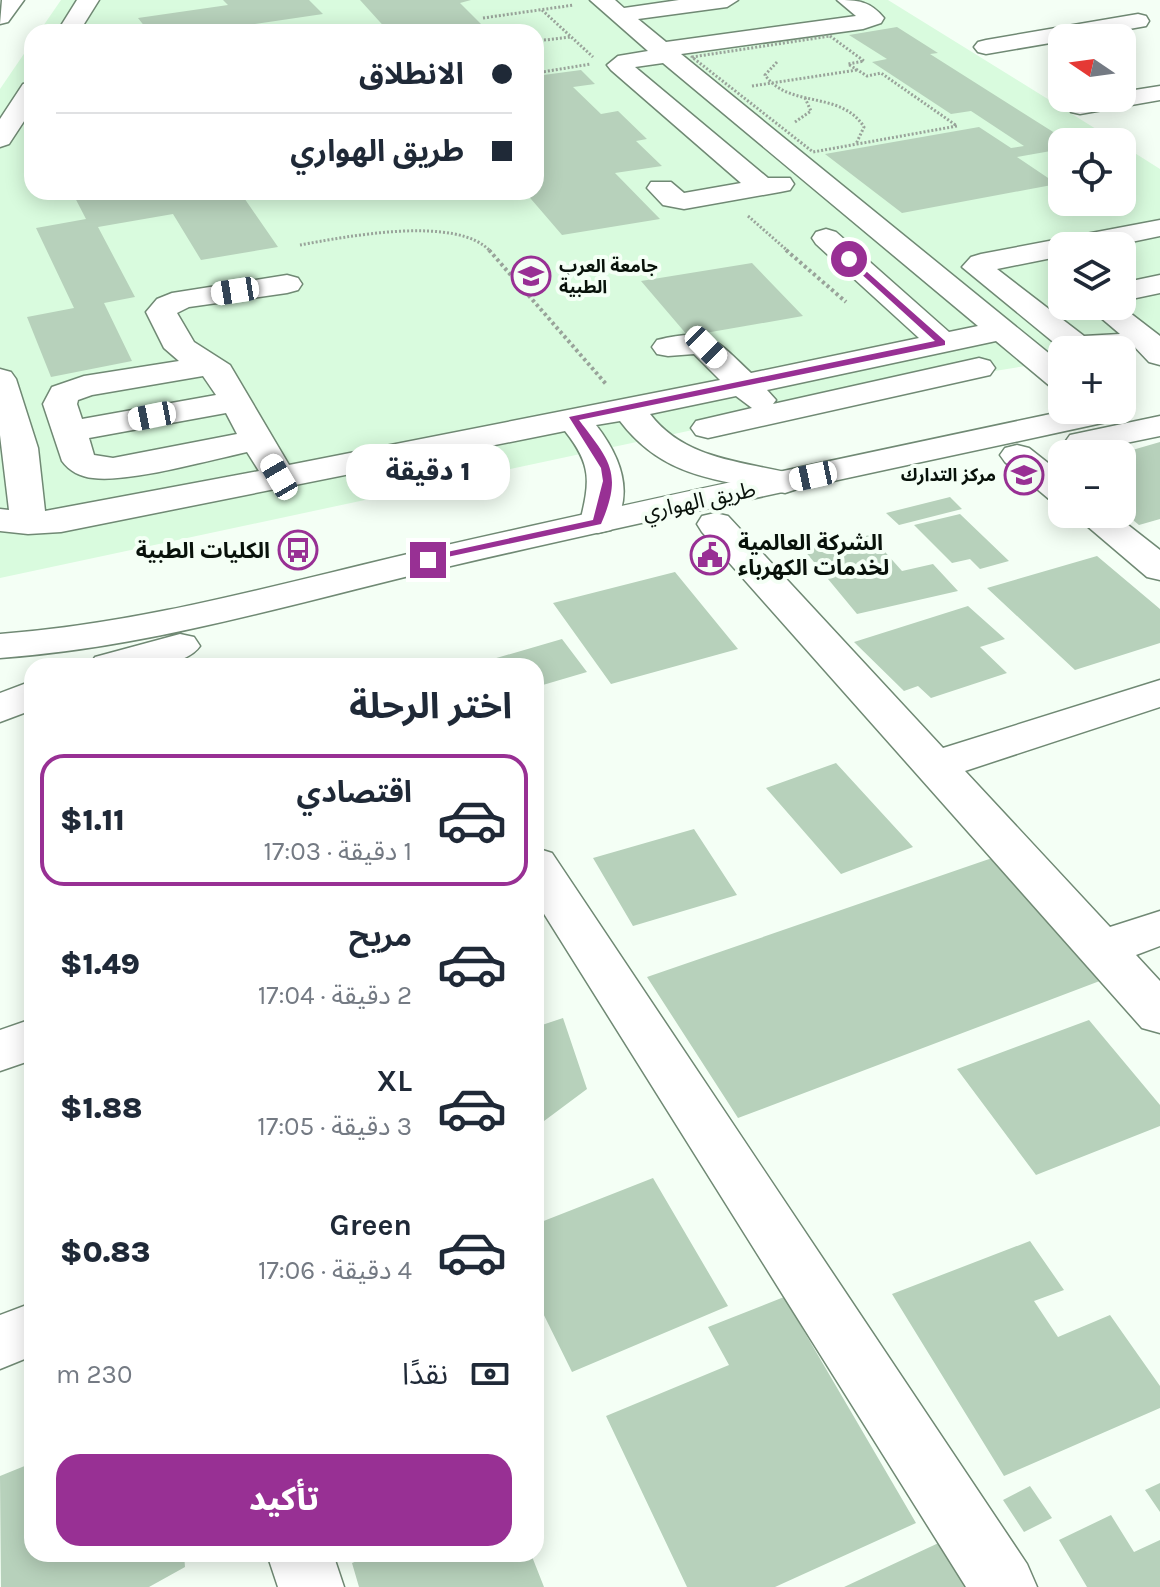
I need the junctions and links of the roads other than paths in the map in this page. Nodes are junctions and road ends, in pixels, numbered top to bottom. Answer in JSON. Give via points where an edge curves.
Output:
{"nodes":[{"id":1,"x":13,"y":0,"type":"edge"},
{"id":2,"x":88,"y":0,"type":"edge"},
{"id":3,"x":727,"y":0,"type":"edge"},
{"id":4,"x":848,"y":0,"type":"edge"},
{"id":5,"x":693,"y":5,"type":"junction"},
{"id":6,"x":607,"y":6,"type":"edge"},
{"id":7,"x":1111,"y":7,"type":"dead end"},
{"id":8,"x":751,"y":8,"type":"edge"},
{"id":9,"x":808,"y":9,"type":"dead end"},
{"id":10,"x":658,"y":10,"type":"junction"},
{"id":11,"x":0,"y":17,"type":"edge"},
{"id":12,"x":1138,"y":21,"type":"junction"},
{"id":13,"x":73,"y":24,"type":"edge"},
{"id":14,"x":834,"y":26,"type":"junction"},
{"id":15,"x":1160,"y":32,"type":"edge"},
{"id":16,"x":737,"y":39,"type":"junction"},
{"id":17,"x":791,"y":41,"type":"junction"},
{"id":18,"x":701,"y":44,"type":"junction"},
{"id":19,"x":986,"y":47,"type":"dead end"},
{"id":20,"x":664,"y":52,"type":"junction"},
{"id":21,"x":1160,"y":93,"type":"edge"},
{"id":22,"x":1136,"y":97,"type":"edge"},
{"id":23,"x":24,"y":102,"type":"edge"},
{"id":24,"x":1136,"y":106,"type":"edge"},
{"id":25,"x":1160,"y":120,"type":"edge"},
{"id":26,"x":0,"y":139,"type":"edge"},
{"id":27,"x":817,"y":177,"type":"junction"},
{"id":28,"x":762,"y":187,"type":"junction"},
{"id":29,"x":661,"y":188,"type":"dead end"},
{"id":30,"x":1136,"y":211,"type":"edge"},
{"id":31,"x":1160,"y":227,"type":"edge"},
{"id":32,"x":1136,"y":232,"type":"edge"},
{"id":33,"x":826,"y":238,"type":"dead end"},
{"id":34,"x":1160,"y":243,"type":"edge"},
{"id":35,"x":1136,"y":247,"type":"edge"},
{"id":36,"x":1048,"y":250,"type":"edge"},
{"id":37,"x":1136,"y":254,"type":"edge"},
{"id":38,"x":1048,"y":265,"type":"edge"},
{"id":39,"x":1160,"y":268,"type":"edge"},
{"id":40,"x":287,"y":284,"type":"dead end"},
{"id":41,"x":1048,"y":301,"type":"edge"},
{"id":42,"x":1048,"y":309,"type":"edge"},
{"id":43,"x":1136,"y":315,"type":"edge"},
{"id":44,"x":1061,"y":320,"type":"edge"},
{"id":45,"x":1004,"y":330,"type":"junction"},
{"id":46,"x":1145,"y":342,"type":"edge"},
{"id":47,"x":942,"y":343,"type":"junction"},
{"id":48,"x":668,"y":347,"type":"dead end"},
{"id":49,"x":212,"y":365,"type":"junction"},
{"id":50,"x":979,"y":368,"type":"dead end"},
{"id":51,"x":1048,"y":368,"type":"edge"},
{"id":52,"x":0,"y":379,"type":"edge"},
{"id":53,"x":744,"y":385,"type":"junction"},
{"id":54,"x":236,"y":401,"type":"junction"},
{"id":55,"x":1160,"y":401,"type":"edge"},
{"id":56,"x":1136,"y":406,"type":"edge"},
{"id":57,"x":628,"y":409,"type":"junction"},
{"id":58,"x":772,"y":413,"type":"junction"},
{"id":59,"x":573,"y":419,"type":"junction"},
{"id":60,"x":1050,"y":424,"type":"edge"},
{"id":61,"x":1160,"y":426,"type":"edge"},
{"id":62,"x":708,"y":428,"type":"dead end"},
{"id":63,"x":68,"y":432,"type":"junction"},
{"id":64,"x":258,"y":440,"type":"junction"},
{"id":65,"x":658,"y":444,"type":"junction"},
{"id":66,"x":21,"y":448,"type":"junction"},
{"id":67,"x":1017,"y":455,"type":"junction"},
{"id":68,"x":602,"y":457,"type":"junction"},
{"id":69,"x":279,"y":477,"type":"junction"},
{"id":70,"x":1048,"y":480,"type":"edge"},
{"id":71,"x":785,"y":482,"type":"junction"},
{"id":72,"x":90,"y":515,"type":"junction"},
{"id":73,"x":14,"y":522,"type":"edge"},
{"id":74,"x":598,"y":522,"type":"junction"},
{"id":75,"x":715,"y":524,"type":"junction"},
{"id":76,"x":1109,"y":528,"type":"edge"},
{"id":77,"x":1160,"y":569,"type":"edge"},
{"id":78,"x":0,"y":646,"type":"edge"},
{"id":79,"x":138,"y":658,"type":"edge"},
{"id":80,"x":1160,"y":693,"type":"edge"},
{"id":81,"x":24,"y":698,"type":"edge"},
{"id":82,"x":0,"y":709,"type":"edge"},
{"id":83,"x":934,"y":766,"type":"junction"},
{"id":84,"x":544,"y":876,"type":"edge"},
{"id":85,"x":1160,"y":928,"type":"edge"},
{"id":86,"x":1101,"y":949,"type":"junction"},
{"id":87,"x":1160,"y":1014,"type":"edge"},
{"id":88,"x":24,"y":1042,"type":"edge"},
{"id":89,"x":0,"y":1051,"type":"edge"},
{"id":90,"x":24,"y":1332,"type":"edge"},
{"id":91,"x":0,"y":1342,"type":"edge"},
{"id":92,"x":303,"y":1562,"type":"edge"},
{"id":93,"x":311,"y":1587,"type":"edge"},
{"id":94,"x":1004,"y":1587,"type":"edge"}],
"edges":[{"from":1,"to":11,"type":"main road"},
{"from":2,"to":13,"type":"main road"},
{"from":3,"to":5,"type":"main road"},
{"from":4,"to":14,"type":"main road","via":[[873,18]]},
{"from":5,"to":10,"type":"main road"},
{"from":5,"to":16,"type":"main road"},
{"from":6,"to":10,"type":"main road"},
{"from":6,"to":20,"type":"main road"},
{"from":7,"to":12,"type":"main road"},
{"from":8,"to":17,"type":"main road"},
{"from":9,"to":14,"type":"main road"},
{"from":10,"to":18,"type":"main road"},
{"from":12,"to":15,"type":"main road"},
{"from":12,"to":19,"type":"main road"},
{"from":14,"to":17,"type":"main road"},
{"from":16,"to":17,"type":"main road"},
{"from":16,"to":18,"type":"main road"},
{"from":18,"to":20,"type":"main road"},
{"from":20,"to":27,"type":"main road","via":[[723,91]]},
{"from":20,"to":28,"type":"main road","via":[[619,65]]},
{"from":21,"to":22,"type":"main road"},
{"from":23,"to":26,"type":"main road"},
{"from":24,"to":25,"type":"main road"},
{"from":27,"to":28,"type":"main road"},
{"from":27,"to":45,"type":"main road"},
{"from":28,"to":29,"type":"main road","via":[[678,200]]},
{"from":30,"to":31,"type":"main road"},
{"from":31,"to":32,"type":"main road"},
{"from":33,"to":47,"type":"main road"},
{"from":34,"to":35,"type":"main road"},
{"from":36,"to":42,"type":"main road","via":[[977,267]]},
{"from":37,"to":39,"type":"main road"},
{"from":38,"to":41,"type":"main road","via":[[1030,272]]},
{"from":40,"to":49,"type":"main road","via":[[183,299],[163,308],[175,341]]},
{"from":43,"to":46,"type":"main road"},
{"from":44,"to":46,"type":"main road","via":[[1080,345]]},
{"from":45,"to":47,"type":"main road"},
{"from":45,"to":51,"type":"main road"},
{"from":47,"to":53,"type":"main road"},
{"from":48,"to":53,"type":"main road","via":[[703,345]]},
{"from":49,"to":54,"type":"main road"},
{"from":49,"to":63,"type":"main road","via":[[69,391],[60,404]]},
{"from":50,"to":58,"type":"main road"},
{"from":52,"to":66,"type":"main road"},
{"from":53,"to":57,"type":"main road"},
{"from":53,"to":58,"type":"main road"},
{"from":54,"to":63,"type":"main road"},
{"from":54,"to":64,"type":"main road"},
{"from":55,"to":56,"type":"main road","name":"طريق الهواري"},
{"from":57,"to":59,"type":"main road"},
{"from":57,"to":65,"type":"main road"},
{"from":58,"to":62,"type":"main road"},
{"from":59,"to":68,"type":"main road"},
{"from":59,"to":69,"type":"main road"},
{"from":60,"to":71,"type":"main road","name":"طريق الهواري"},
{"from":61,"to":67,"type":"main road","name":"طريق الهواري"},
{"from":63,"to":64,"type":"main road","via":[[79,461],[103,469]]},
{"from":64,"to":69,"type":"main road"},
{"from":65,"to":68,"type":"main road","via":[[631,444]]},
{"from":65,"to":71,"type":"main road","via":[[685,458]]},
{"from":66,"to":72,"type":"main road","via":[[49,483],[82,503]]},
{"from":66,"to":73,"type":"main road"},
{"from":67,"to":70,"type":"main road"},
{"from":67,"to":75,"type":"main road","name":"طريق الهواري"},
{"from":68,"to":74,"type":"main road","via":[[608,481]]},
{"from":69,"to":72,"type":"main road"},
{"from":71,"to":74,"type":"main road","name":"طريق الهواري"},
{"from":72,"to":73,"type":"main road"},
{"from":74,"to":78,"type":"main road","name":"طريق الهواري","via":[[145,627]]},
{"from":75,"to":79,"type":"main road","name":"طريق الهواري"},
{"from":75,"to":83,"type":"main road"},
{"from":76,"to":77,"type":"main road"},
{"from":80,"to":83,"type":"main road"},
{"from":81,"to":82,"type":"main road"},
{"from":83,"to":86,"type":"main road"},
{"from":84,"to":94,"type":"main road"},
{"from":85,"to":86,"type":"main road"},
{"from":86,"to":87,"type":"main road"},
{"from":88,"to":89,"type":"main road"},
{"from":90,"to":91,"type":"main road"},
{"from":92,"to":93,"type":"main road"}]}
